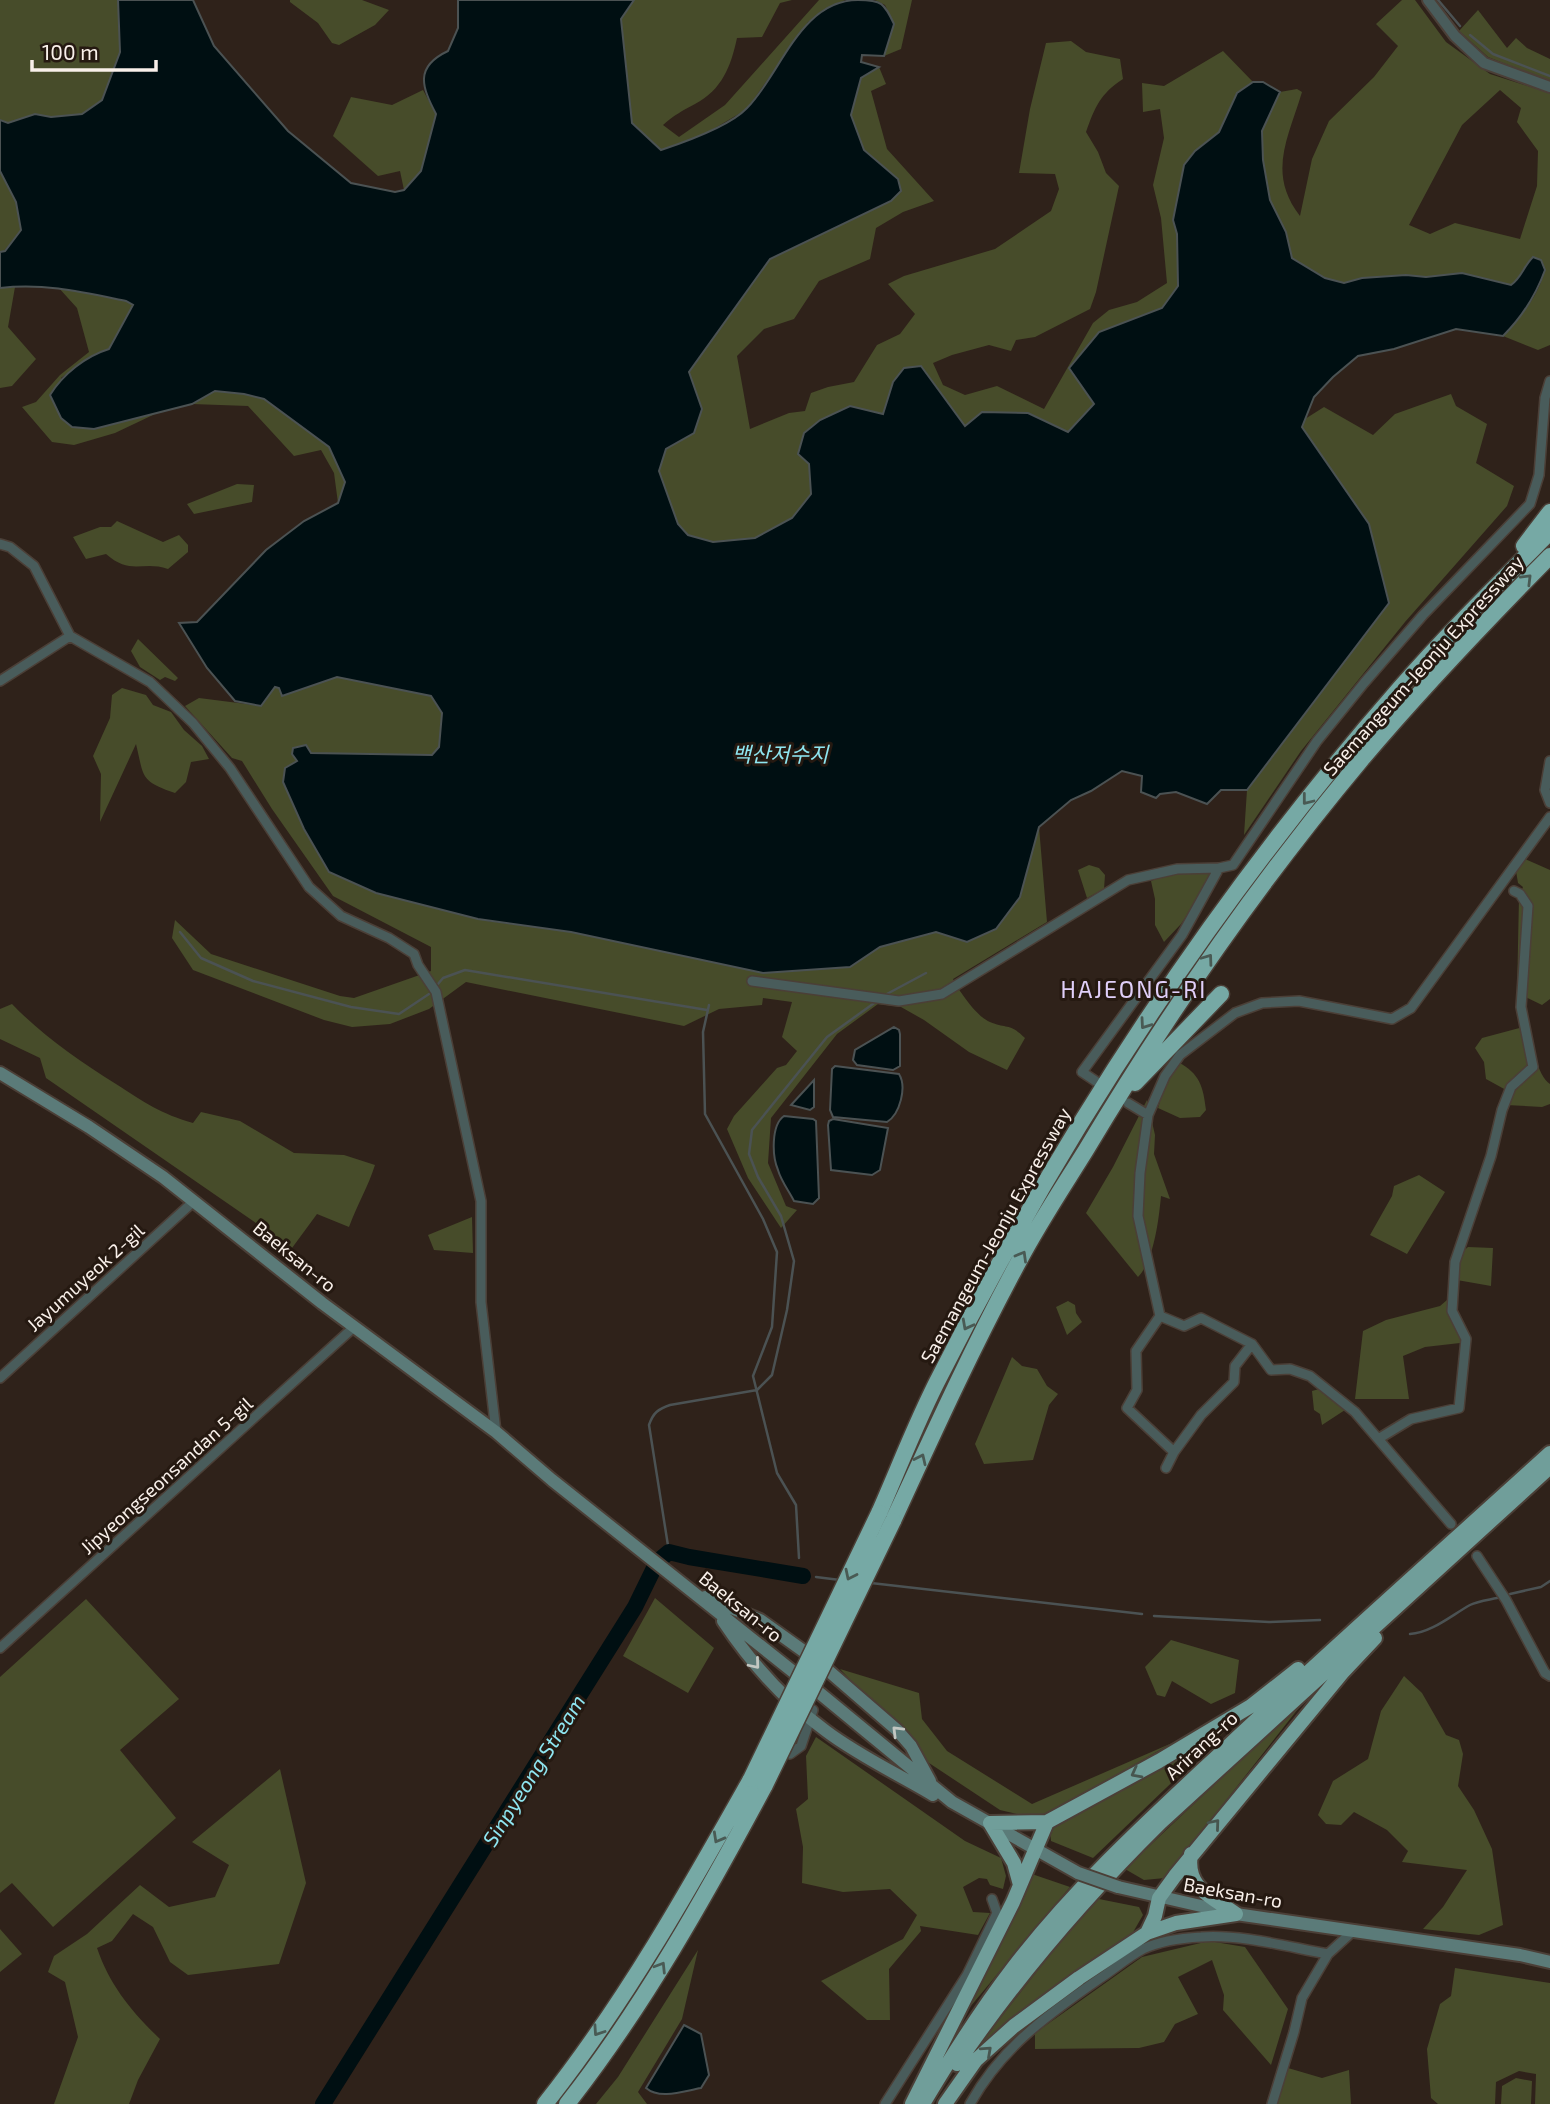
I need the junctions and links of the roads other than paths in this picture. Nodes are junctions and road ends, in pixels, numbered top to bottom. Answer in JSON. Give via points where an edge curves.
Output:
{"nodes":[{"id":1,"x":1428,"y":0,"type":"edge"},
{"id":2,"x":1550,"y":87,"type":"edge"},
{"id":3,"x":1550,"y":381,"type":"edge"},
{"id":4,"x":1550,"y":512,"type":"edge"},
{"id":5,"x":1550,"y":532,"type":"edge"},
{"id":6,"x":0,"y":544,"type":"edge"},
{"id":7,"x":1550,"y":556,"type":"edge"},
{"id":8,"x":1491,"y":590,"type":"junction"},
{"id":9,"x":70,"y":635,"type":"junction"},
{"id":10,"x":0,"y":681,"type":"edge"},
{"id":11,"x":1550,"y":761,"type":"edge"},
{"id":12,"x":1550,"y":803,"type":"edge"},
{"id":13,"x":1550,"y":817,"type":"edge"},
{"id":14,"x":1219,"y":868,"type":"junction"},
{"id":15,"x":1514,"y":891,"type":"dead end"},
{"id":16,"x":752,"y":981,"type":"dead end"},
{"id":17,"x":1221,"y":994,"type":"dead end"},
{"id":18,"x":0,"y":1073,"type":"edge"},
{"id":19,"x":1097,"y":1082,"type":"dead end"},
{"id":20,"x":1128,"y":1103,"type":"dead end"},
{"id":21,"x":1148,"y":1115,"type":"junction"},
{"id":22,"x":1106,"y":1116,"type":"junction"},
{"id":23,"x":194,"y":1201,"type":"junction"},
{"id":24,"x":1160,"y":1316,"type":"junction"},
{"id":25,"x":354,"y":1327,"type":"junction"},
{"id":26,"x":1252,"y":1345,"type":"junction"},
{"id":27,"x":0,"y":1378,"type":"edge"},
{"id":28,"x":496,"y":1432,"type":"junction"},
{"id":29,"x":1378,"y":1439,"type":"junction"},
{"id":30,"x":1174,"y":1452,"type":"junction"},
{"id":31,"x":1550,"y":1453,"type":"edge"},
{"id":32,"x":1550,"y":1467,"type":"edge"},
{"id":33,"x":1166,"y":1468,"type":"dead end"},
{"id":34,"x":886,"y":1517,"type":"junction"},
{"id":35,"x":1451,"y":1524,"type":"dead end"},
{"id":36,"x":1477,"y":1556,"type":"dead end"},
{"id":37,"x":693,"y":1592,"type":"junction"},
{"id":38,"x":1401,"y":1602,"type":"junction"},
{"id":39,"x":715,"y":1609,"type":"junction"},
{"id":40,"x":0,"y":1648,"type":"edge"},
{"id":41,"x":1318,"y":1662,"type":"junction"},
{"id":42,"x":1550,"y":1676,"type":"edge"},
{"id":43,"x":811,"y":1714,"type":"junction"},
{"id":44,"x":790,"y":1754,"type":"dead end"},
{"id":45,"x":758,"y":1782,"type":"junction"},
{"id":46,"x":934,"y":1788,"type":"junction"},
{"id":47,"x":952,"y":1802,"type":"junction"},
{"id":48,"x":1047,"y":1822,"type":"junction"},
{"id":49,"x":990,"y":1823,"type":"junction"},
{"id":50,"x":1034,"y":1850,"type":"junction"},
{"id":51,"x":1192,"y":1854,"type":"junction"},
{"id":52,"x":1020,"y":1885,"type":"junction"},
{"id":53,"x":1159,"y":1898,"type":"junction"},
{"id":54,"x":992,"y":1899,"type":"dead end"},
{"id":55,"x":1236,"y":1914,"type":"junction"},
{"id":56,"x":1353,"y":1931,"type":"junction"},
{"id":57,"x":1147,"y":1933,"type":"junction"},
{"id":58,"x":1328,"y":1954,"type":"junction"},
{"id":59,"x":1550,"y":1962,"type":"edge"},
{"id":60,"x":545,"y":2104,"type":"edge"},
{"id":61,"x":566,"y":2104,"type":"edge"},
{"id":62,"x":885,"y":2104,"type":"edge"},
{"id":63,"x":912,"y":2104,"type":"edge"},
{"id":64,"x":923,"y":2104,"type":"edge"},
{"id":65,"x":933,"y":2104,"type":"edge"},
{"id":66,"x":945,"y":2104,"type":"edge"},
{"id":67,"x":970,"y":2104,"type":"edge"},
{"id":68,"x":1272,"y":2104,"type":"edge"}],
"edges":[{"from":1,"to":2,"type":"street","via":[[1455,37],[1484,64]]},
{"from":3,"to":14,"type":"street","via":[[1539,475],[1530,504],[1364,682],[1317,741],[1233,865]]},
{"from":4,"to":8,"type":"highway"},
{"from":5,"to":8,"type":"highway","name":"Saemangeum-Jeonju Expressway"},
{"from":6,"to":9,"type":"street","via":[[34,566]]},
{"from":22,"to":7,"type":"highway","name":"Saemangeum-Jeonju Expressway","one_way":true,"via":[[1197,975],[1314,818],[1399,716]]},
{"from":8,"to":34,"type":"highway","name":"Saemangeum-Jeonju Expressway","one_way":true,"via":[[1310,796],[1115,1067],[1019,1226],[939,1378]]},
{"from":9,"to":10,"type":"street"},
{"from":9,"to":28,"type":"street","via":[[150,682],[193,723],[230,768],[309,887],[341,916],[414,954],[436,992],[481,1202],[481,1302]]},
{"from":11,"to":12,"type":"street","via":[[1545,790]]},
{"from":13,"to":21,"type":"street","via":[[1411,1008],[1392,1019],[1298,1001],[1262,1003],[1236,1013],[1180,1055]]},
{"from":14,"to":16,"type":"street","via":[[1177,869],[1128,880],[942,994],[900,1000]]},
{"from":14,"to":19,"type":"street","via":[[1182,934],[1082,1072]]},
{"from":15,"to":29,"type":"street","via":[[1528,906],[1521,1007],[1532,1067],[1511,1087],[1455,1262],[1452,1311],[1466,1339],[1459,1408],[1411,1419]]},
{"from":17,"to":22,"type":"highway"},
{"from":18,"to":23,"type":"main road","name":"Baeksan-ro","via":[[89,1127]]},
{"from":20,"to":21,"type":"street"},
{"from":21,"to":24,"type":"street","via":[[1138,1216]]},
{"from":34,"to":22,"type":"highway","name":"Saemangeum-Jeonju Expressway","one_way":true,"via":[[1020,1259]]},
{"from":23,"to":25,"type":"main road","name":"Baeksan-ro"},
{"from":23,"to":27,"type":"street","name":"Jayumuyeok 2-gil"},
{"from":24,"to":26,"type":"street","via":[[1184,1326],[1201,1318]]},
{"from":24,"to":30,"type":"street","via":[[1136,1351],[1137,1390],[1127,1408]]},
{"from":25,"to":28,"type":"main road","name":"Baeksan-ro"},
{"from":25,"to":40,"type":"street","name":"Jipyeongseonsandan 5-gil"},
{"from":26,"to":29,"type":"street","via":[[1270,1370],[1290,1369],[1310,1376],[1355,1412]]},
{"from":26,"to":30,"type":"street","via":[[1235,1366],[1234,1382],[1201,1415]]},
{"from":28,"to":37,"type":"main road","name":"Baeksan-ro"},
{"from":29,"to":35,"type":"street"},
{"from":30,"to":33,"type":"street"},
{"from":31,"to":41,"type":"highway","name":"Arirang-ro"},
{"from":32,"to":38,"type":"highway","name":"Arirang-ro"},
{"from":34,"to":45,"type":"highway","name":"Saemangeum-Jeonju Expressway","bridge":true},
{"from":36,"to":42,"type":"street"},
{"from":37,"to":39,"type":"main road","name":"Baeksan-ro"},
{"from":46,"to":37,"type":"main road","one_way":true,"via":[[897,1730],[760,1620]]},
{"from":51,"to":38,"type":"highway","one_way":true,"via":[[1342,1672],[1399,1614]]},
{"from":38,"to":65,"type":"highway","name":"Arirang-ro","via":[[1161,1822],[1091,1894],[980,2031]]},
{"from":39,"to":43,"type":"main road","one_way":true,"via":[[756,1667]]},
{"from":39,"to":46,"type":"main road","name":"Baeksan-ro"},
{"from":41,"to":48,"type":"highway","one_way":true,"via":[[1306,1663],[1251,1706]]},
{"from":41,"to":64,"type":"highway","name":"Arirang-ro","via":[[1114,1853],[1065,1906],[969,2029]]},
{"from":43,"to":44,"type":"street","via":[[801,1746]]},
{"from":43,"to":47,"type":"main road","via":[[826,1731],[869,1758]]},
{"from":45,"to":60,"type":"highway","name":"Saemangeum-Jeonju Expressway","one_way":true,"via":[[632,1981]]},
{"from":61,"to":45,"type":"highway","name":"Saemangeum-Jeonju Expressway","one_way":true,"via":[[649,1986],[708,1891]]},
{"from":46,"to":47,"type":"main road","name":"Baeksan-ro"},
{"from":47,"to":49,"type":"main road","name":"Baeksan-ro"},
{"from":48,"to":49,"type":"highway"},
{"from":48,"to":50,"type":"highway"},
{"from":49,"to":50,"type":"main road","name":"Baeksan-ro"},
{"from":49,"to":52,"type":"highway","via":[[1014,1863]]},
{"from":50,"to":52,"type":"highway"},
{"from":50,"to":53,"type":"main road","name":"Baeksan-ro","bridge":true,"via":[[1078,1872]]},
{"from":51,"to":53,"type":"highway"},
{"from":51,"to":55,"type":"highway","via":[[1188,1869],[1195,1885]]},
{"from":52,"to":63,"type":"highway"},
{"from":53,"to":55,"type":"main road","name":"Baeksan-ro"},
{"from":53,"to":57,"type":"highway"},
{"from":54,"to":62,"type":"street","via":[[997,1913],[967,1975]]},
{"from":55,"to":56,"type":"main road","name":"Baeksan-ro"},
{"from":55,"to":57,"type":"highway","via":[[1176,1923]]},
{"from":56,"to":58,"type":"street"},
{"from":56,"to":59,"type":"main road","name":"Baeksan-ro"},
{"from":66,"to":57,"type":"highway","one_way":true,"via":[[976,2060],[1014,2026]]},
{"from":58,"to":67,"type":"street","via":[[1203,1936],[1143,1949],[1044,2016],[1012,2046]]},
{"from":58,"to":68,"type":"street","via":[[1302,1998]]}]}
